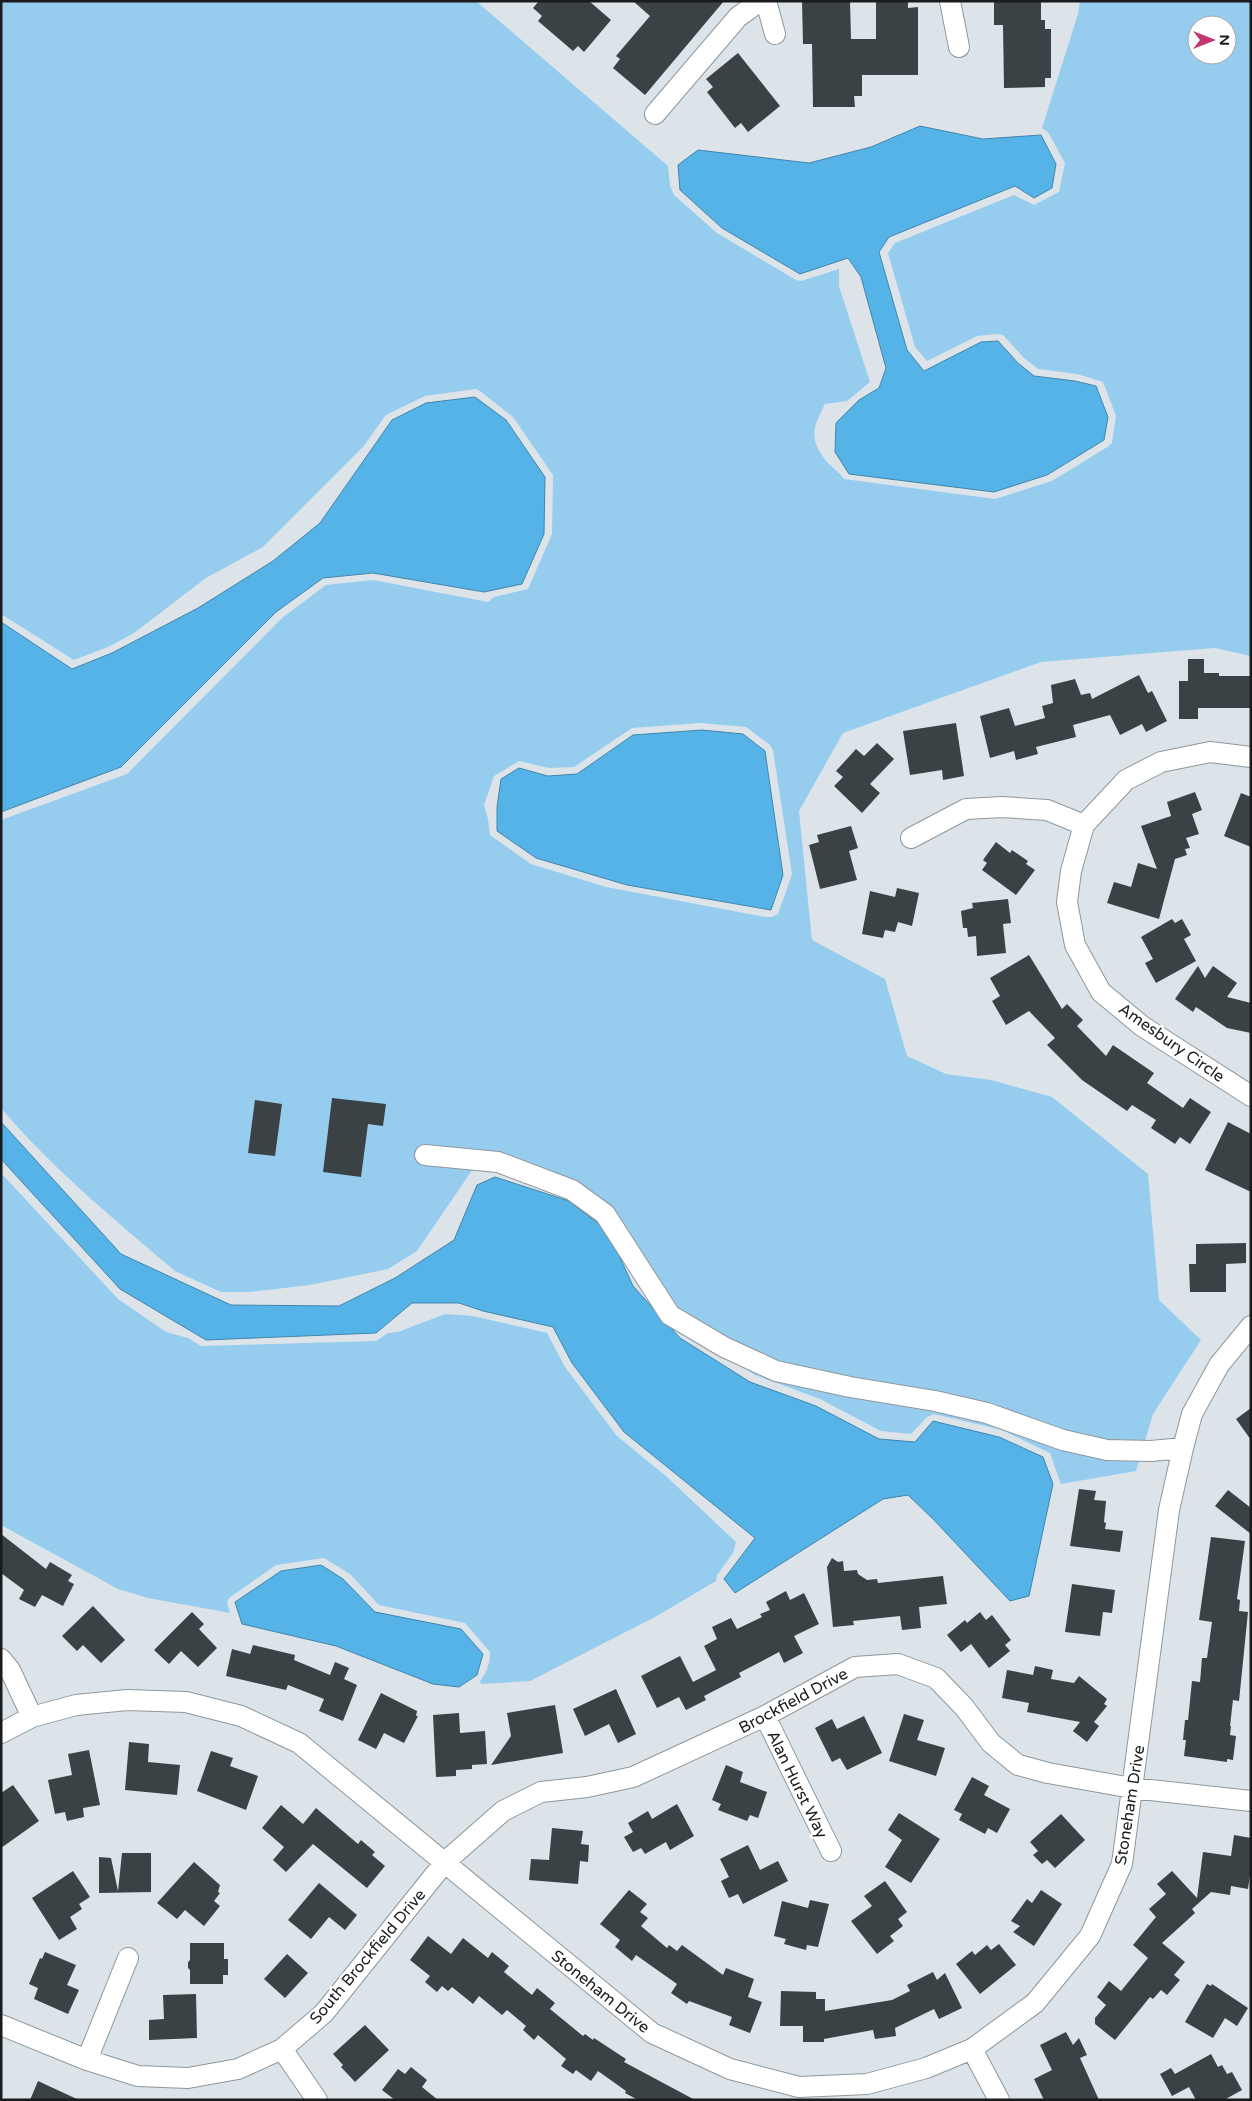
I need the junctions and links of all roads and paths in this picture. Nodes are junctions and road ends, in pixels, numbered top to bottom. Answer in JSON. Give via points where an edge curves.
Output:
{"nodes":[{"id":1,"x":760,"y":1,"type":"edge"},
{"id":2,"x":766,"y":1,"type":"edge"},
{"id":3,"x":950,"y":1,"type":"edge"},
{"id":4,"x":775,"y":34,"type":"dead end"},
{"id":5,"x":959,"y":47,"type":"dead end"},
{"id":6,"x":655,"y":114,"type":"dead end"},
{"id":7,"x":1251,"y":757,"type":"edge"},
{"id":8,"x":1084,"y":825,"type":"junction"},
{"id":9,"x":911,"y":838,"type":"dead end"},
{"id":10,"x":1251,"y":1096,"type":"edge"},
{"id":11,"x":425,"y":1155,"type":"dead end"},
{"id":12,"x":1251,"y":1326,"type":"edge"},
{"id":13,"x":1183,"y":1448,"type":"junction"},
{"id":14,"x":1,"y":1658,"type":"edge"},
{"id":15,"x":765,"y":1716,"type":"junction"},
{"id":16,"x":32,"y":1717,"type":"junction"},
{"id":17,"x":1,"y":1733,"type":"edge"},
{"id":18,"x":1132,"y":1788,"type":"junction"},
{"id":19,"x":1251,"y":1801,"type":"edge"},
{"id":20,"x":831,"y":1851,"type":"dead end"},
{"id":21,"x":445,"y":1862,"type":"junction"},
{"id":22,"x":128,"y":1958,"type":"dead end"},
{"id":23,"x":1,"y":2025,"type":"edge"},
{"id":24,"x":282,"y":2049,"type":"junction"},
{"id":25,"x":972,"y":2049,"type":"junction"},
{"id":26,"x":88,"y":2060,"type":"junction"},
{"id":27,"x":798,"y":2093,"type":"edge"},
{"id":28,"x":316,"y":2100,"type":"edge"},
{"id":29,"x":999,"y":2100,"type":"edge"}],
"edges":[{"from":1,"to":6,"type":"street","via":[[738,17]]},
{"from":2,"to":4,"type":"street"},
{"from":3,"to":5,"type":"street"},
{"from":7,"to":8,"type":"street","name":"Amesbury Circle","via":[[1210,752],[1161,762],[1126,780]]},
{"from":8,"to":9,"type":"street","via":[[1047,810],[966,809]]},
{"from":8,"to":10,"type":"street","name":"Amesbury Circle","via":[[1066,902],[1075,945],[1101,992],[1142,1026]]},
{"from":11,"to":13,"type":"street","via":[[498,1162],[572,1190],[605,1214],[670,1315],[724,1347],[776,1371],[987,1413],[1063,1440],[1107,1450]]},
{"from":12,"to":13,"type":"street","name":"Stoneham Drive","via":[[1219,1365],[1192,1414]]},
{"from":13,"to":18,"type":"street","name":"Stoneham Drive","via":[[1169,1510]]},
{"from":14,"to":16,"type":"street"},
{"from":15,"to":18,"type":"street","name":"Brockfield Drive","via":[[855,1667],[898,1664],[936,1678],[964,1707],[991,1744],[1018,1765],[1048,1774]]},
{"from":15,"to":20,"type":"street","name":"Alan Hurst Way"},
{"from":15,"to":21,"type":"street","name":"Brockfield Drive","via":[[633,1777],[541,1792],[503,1811]]},
{"from":16,"to":17,"type":"street","name":"Stoneham Drive"},
{"from":16,"to":21,"type":"street","name":"Stoneham Drive","via":[[76,1705],[127,1700],[186,1702],[241,1716],[299,1743]]},
{"from":18,"to":19,"type":"street","name":"Brockfield Drive"},
{"from":18,"to":25,"type":"street","name":"Stoneham Drive","via":[[1122,1864],[1090,1936],[1035,2003]]},
{"from":21,"to":24,"type":"street","name":"South Brockfield Drive","via":[[324,2014]]},
{"from":21,"to":27,"type":"street","name":"Stoneham Drive","via":[[652,2033],[730,2069]]},
{"from":22,"to":26,"type":"street"},
{"from":23,"to":26,"type":"street","name":"South Brockfield Drive"},
{"from":24,"to":26,"type":"street","name":"South Brockfield Drive","via":[[238,2069],[188,2078],[138,2076]]},
{"from":24,"to":28,"type":"street"},
{"from":25,"to":27,"type":"street","name":"Stoneham Drive","via":[[926,2068],[867,2084]]},
{"from":25,"to":29,"type":"street"}]}
